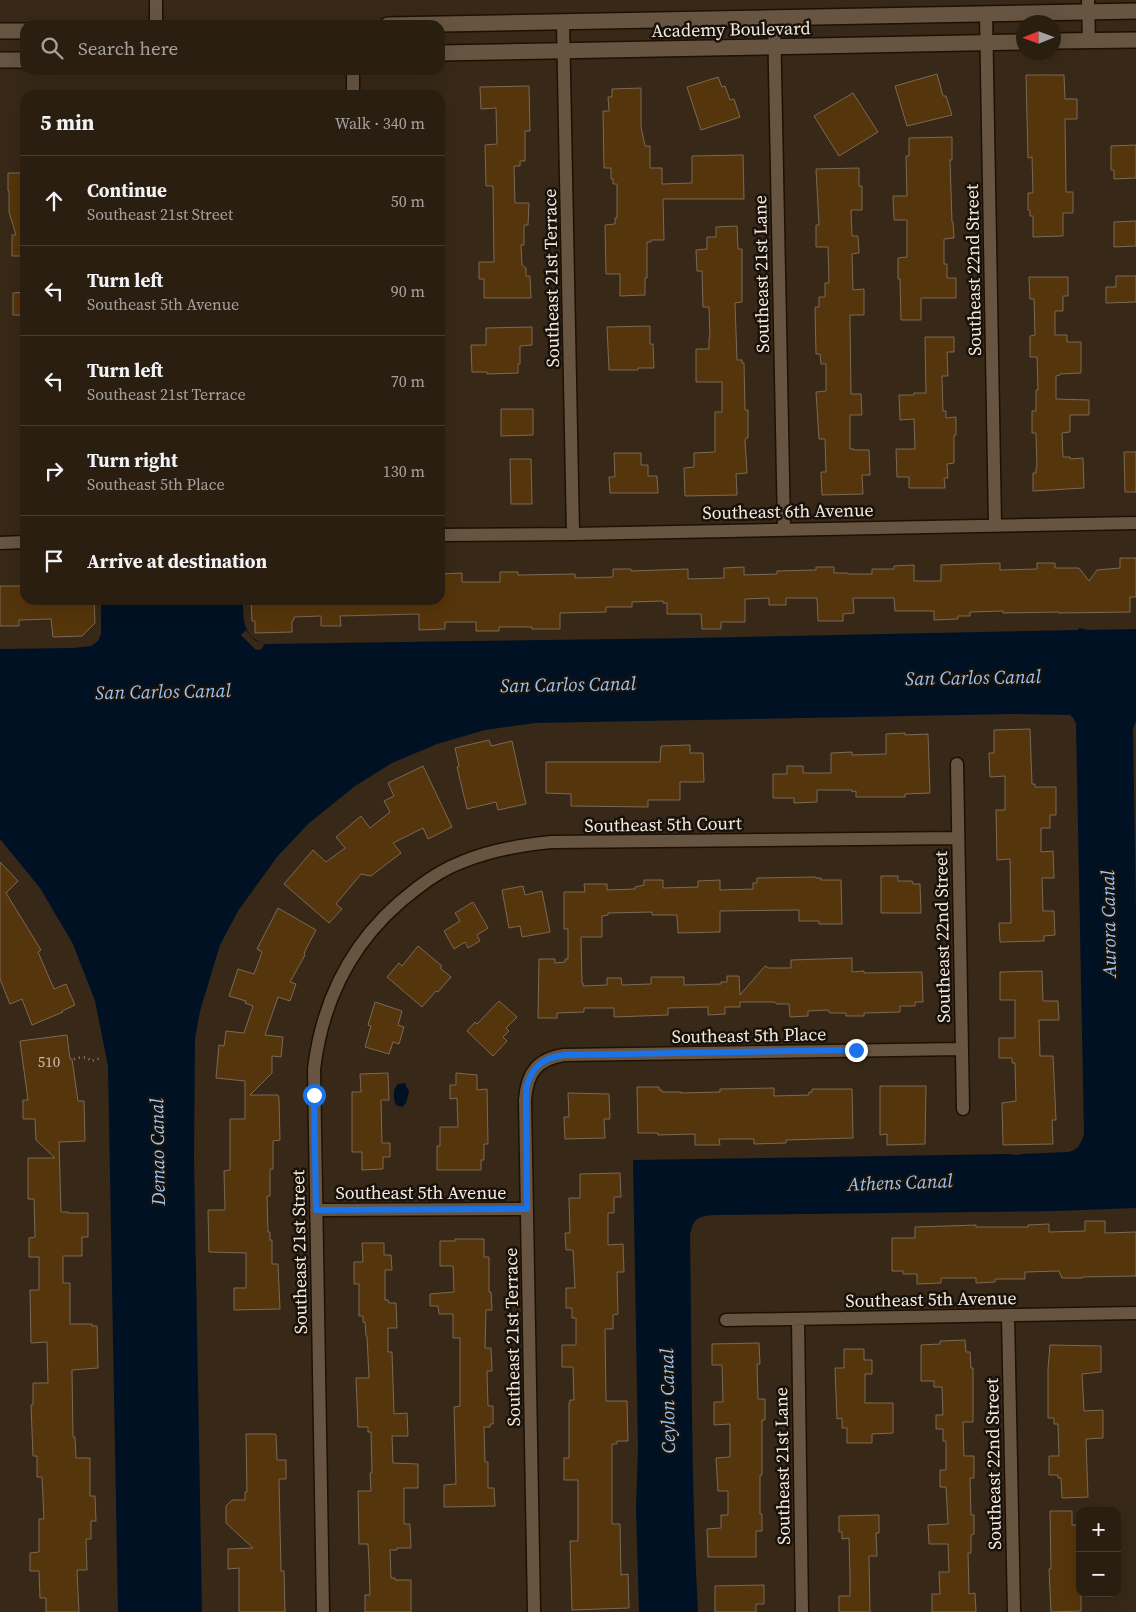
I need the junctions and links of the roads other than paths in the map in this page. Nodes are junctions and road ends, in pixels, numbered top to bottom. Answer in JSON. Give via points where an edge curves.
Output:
{"nodes":[{"id":1,"x":156,"y":0,"type":"edge"},
{"id":2,"x":1088,"y":6,"type":"edge"},
{"id":3,"x":1136,"y":11,"type":"edge"},
{"id":4,"x":986,"y":14,"type":"junction"},
{"id":5,"x":774,"y":18,"type":"junction"},
{"id":6,"x":156,"y":20,"type":"edge"},
{"id":7,"x":563,"y":23,"type":"junction"},
{"id":8,"x":445,"y":24,"type":"edge"},
{"id":9,"x":0,"y":31,"type":"edge"},
{"id":10,"x":20,"y":31,"type":"edge"},
{"id":11,"x":1136,"y":40,"type":"edge"},
{"id":12,"x":1089,"y":41,"type":"junction"},
{"id":13,"x":1016,"y":42,"type":"edge"},
{"id":14,"x":1061,"y":42,"type":"edge"},
{"id":15,"x":986,"y":43,"type":"junction"},
{"id":16,"x":775,"y":47,"type":"junction"},
{"id":17,"x":564,"y":51,"type":"junction"},
{"id":18,"x":445,"y":53,"type":"edge"},
{"id":19,"x":0,"y":60,"type":"edge"},
{"id":20,"x":20,"y":60,"type":"edge"},
{"id":21,"x":353,"y":75,"type":"edge"},
{"id":22,"x":353,"y":90,"type":"edge"},
{"id":23,"x":1136,"y":523,"type":"edge"},
{"id":24,"x":995,"y":525,"type":"junction"},
{"id":25,"x":784,"y":529,"type":"junction"},
{"id":26,"x":573,"y":534,"type":"junction"},
{"id":27,"x":445,"y":535,"type":"edge"},
{"id":28,"x":20,"y":542,"type":"edge"},
{"id":29,"x":0,"y":543,"type":"edge"},
{"id":30,"x":957,"y":764,"type":"dead end"},
{"id":31,"x":957,"y":838,"type":"junction"},
{"id":32,"x":388,"y":912,"type":"joint"},
{"id":33,"x":962,"y":1049,"type":"junction"},
{"id":34,"x":539,"y":1065,"type":"joint"},
{"id":35,"x":963,"y":1109,"type":"dead end"},
{"id":36,"x":527,"y":1209,"type":"junction"},
{"id":37,"x":316,"y":1210,"type":"junction"},
{"id":38,"x":1136,"y":1313,"type":"edge"},
{"id":39,"x":1008,"y":1315,"type":"junction"},
{"id":40,"x":798,"y":1319,"type":"junction"},
{"id":41,"x":726,"y":1320,"type":"dead end"},
{"id":42,"x":323,"y":1612,"type":"edge"},
{"id":43,"x":534,"y":1612,"type":"edge"},
{"id":44,"x":802,"y":1612,"type":"edge"},
{"id":45,"x":1014,"y":1612,"type":"edge"}],
"edges":[{"from":1,"to":6,"type":"street"},
{"from":2,"to":3,"type":"street","name":"Academy Boulevard"},
{"from":2,"to":4,"type":"street","name":"Academy Boulevard"},
{"from":2,"to":12,"type":"street"},
{"from":4,"to":5,"type":"street","name":"Academy Boulevard"},
{"from":4,"to":15,"type":"street","name":"Southeast 22nd Street"},
{"from":5,"to":7,"type":"street","name":"Academy Boulevard"},
{"from":5,"to":16,"type":"street","name":"Southeast 21st Lane"},
{"from":7,"to":8,"type":"street","name":"Academy Boulevard"},
{"from":7,"to":17,"type":"street","name":"Southeast 21st Terrace"},
{"from":9,"to":10,"type":"street"},
{"from":11,"to":12,"type":"street"},
{"from":12,"to":14,"type":"street"},
{"from":13,"to":15,"type":"street","name":"Academy Boulevard"},
{"from":15,"to":16,"type":"street","name":"Academy Boulevard"},
{"from":15,"to":24,"type":"street","name":"Southeast 22nd Street"},
{"from":16,"to":17,"type":"street","name":"Academy Boulevard"},
{"from":16,"to":25,"type":"street","name":"Southeast 21st Lane"},
{"from":17,"to":18,"type":"street","name":"Academy Boulevard"},
{"from":17,"to":26,"type":"street","name":"Southeast 21st Terrace"},
{"from":19,"to":20,"type":"street"},
{"from":21,"to":22,"type":"street"},
{"from":23,"to":24,"type":"street","name":"Southeast 6th Avenue"},
{"from":24,"to":25,"type":"street","name":"Southeast 6th Avenue"},
{"from":25,"to":26,"type":"street","name":"Southeast 6th Avenue"},
{"from":26,"to":27,"type":"street","name":"Southeast 6th Avenue"},
{"from":28,"to":29,"type":"street"},
{"from":30,"to":31,"type":"street","name":"Southeast 22nd Street"},
{"from":31,"to":32,"type":"street","name":"Southeast 5th Court","via":[[551,842],[524,845],[460,862],[426,882]]},
{"from":31,"to":33,"type":"street","name":"Southeast 22nd Street"},
{"from":32,"to":37,"type":"street","name":"Southeast 21st Street","via":[[344,969],[324,1017],[314,1069]]},
{"from":33,"to":34,"type":"street","name":"Southeast 5th Place","via":[[564,1055],[547,1059]]},
{"from":33,"to":35,"type":"street","name":"Southeast 22nd Street"},
{"from":34,"to":36,"type":"street","name":"Southeast 21st Terrace","via":[[532,1071],[526,1088]]},
{"from":36,"to":37,"type":"street","name":"Southeast 5th Avenue"},
{"from":36,"to":43,"type":"street","name":"Southeast 21st Terrace"},
{"from":37,"to":42,"type":"street","name":"Southeast 21st Street"},
{"from":38,"to":39,"type":"street","name":"Southeast 5th Avenue"},
{"from":39,"to":40,"type":"street","name":"Southeast 5th Avenue"},
{"from":39,"to":45,"type":"street","name":"Southeast 22nd Street"},
{"from":40,"to":41,"type":"street","name":"Southeast 5th Avenue"},
{"from":40,"to":44,"type":"street","name":"Southeast 21st Lane"}]}
